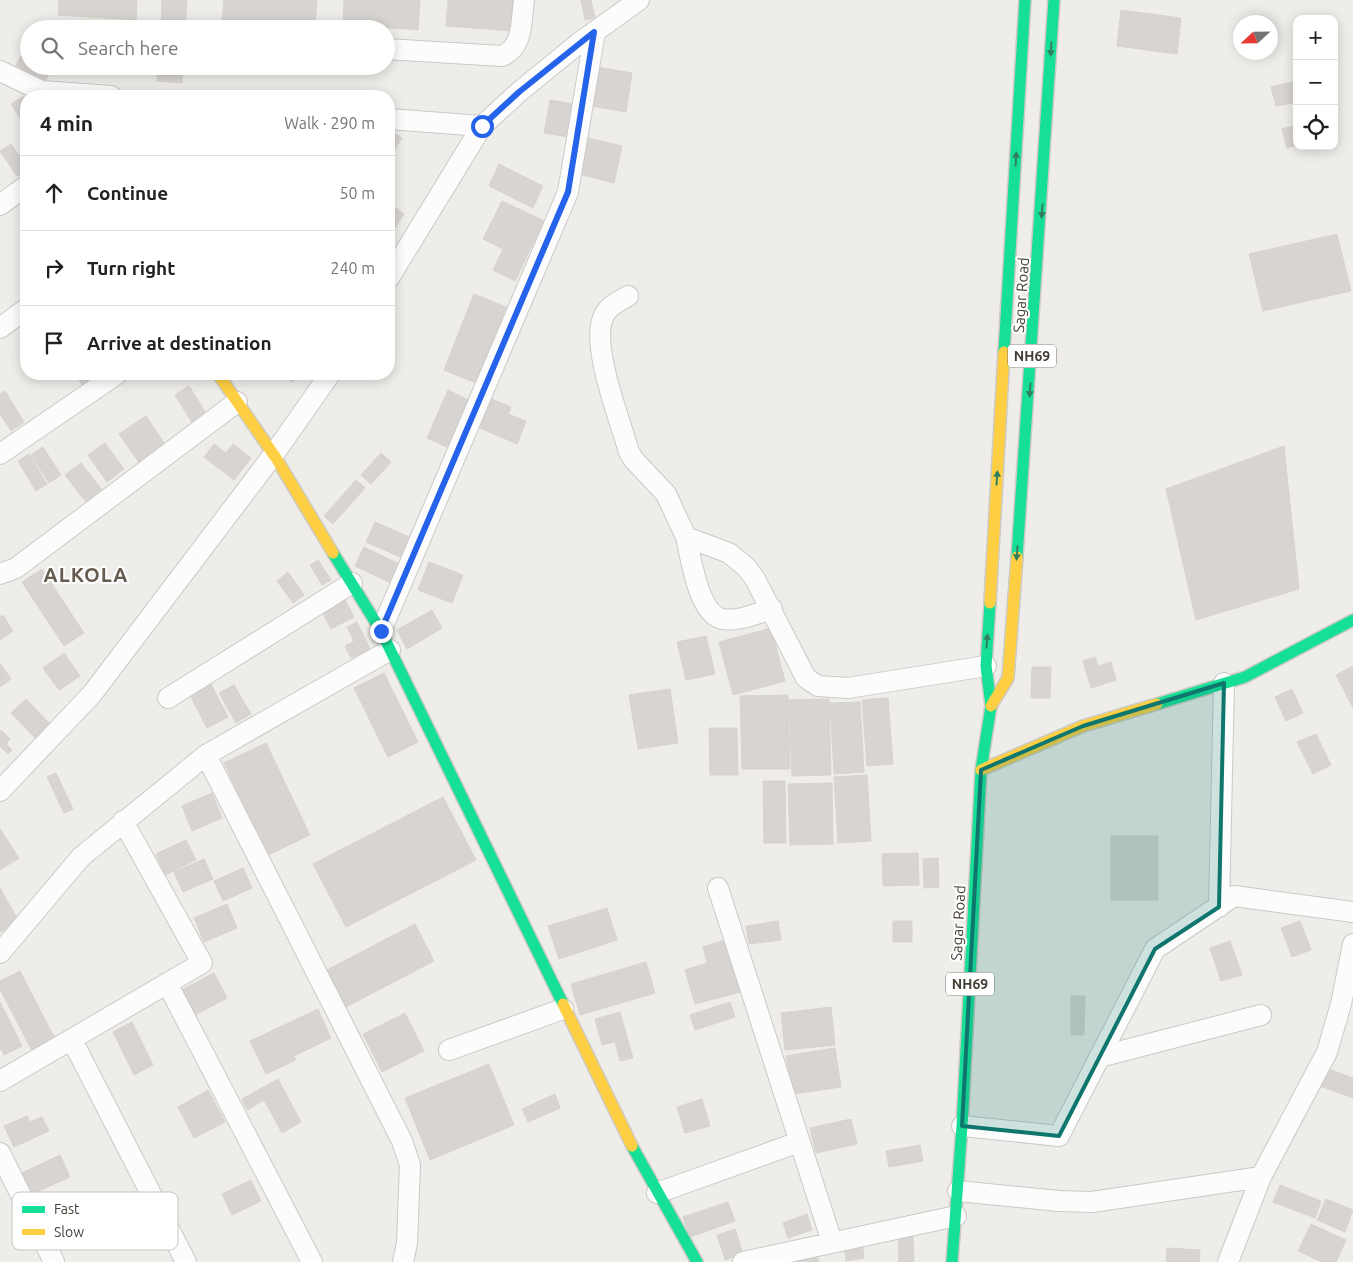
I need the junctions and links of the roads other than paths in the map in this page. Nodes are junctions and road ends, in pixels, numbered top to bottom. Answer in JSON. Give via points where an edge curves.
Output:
{"nodes":[{"id":1,"x":524,"y":0,"type":"edge"},
{"id":2,"x":639,"y":0,"type":"edge"},
{"id":3,"x":1025,"y":0,"type":"edge"},
{"id":4,"x":1054,"y":0,"type":"edge"},
{"id":5,"x":594,"y":32,"type":"junction"},
{"id":6,"x":395,"y":50,"type":"edge"},
{"id":7,"x":2,"y":75,"type":"edge"},
{"id":8,"x":34,"y":90,"type":"edge"},
{"id":9,"x":395,"y":119,"type":"edge"},
{"id":10,"x":482,"y":126,"type":"junction"},
{"id":11,"x":20,"y":190,"type":"edge"},
{"id":12,"x":0,"y":205,"type":"edge"},
{"id":13,"x":395,"y":268,"type":"edge"},
{"id":14,"x":628,"y":296,"type":"dead end"},
{"id":15,"x":20,"y":313,"type":"edge"},
{"id":16,"x":0,"y":328,"type":"edge"},
{"id":17,"x":108,"y":380,"type":"edge"},
{"id":18,"x":222,"y":380,"type":"edge"},
{"id":19,"x":326,"y":380,"type":"edge"},
{"id":20,"x":237,"y":402,"type":"junction"},
{"id":21,"x":0,"y":454,"type":"edge"},
{"id":22,"x":274,"y":454,"type":"junction"},
{"id":23,"x":686,"y":537,"type":"junction"},
{"id":24,"x":0,"y":574,"type":"edge"},
{"id":25,"x":352,"y":583,"type":"junction"},
{"id":26,"x":772,"y":609,"type":"junction"},
{"id":27,"x":1353,"y":620,"type":"edge"},
{"id":28,"x":381,"y":631,"type":"junction"},
{"id":29,"x":390,"y":650,"type":"junction"},
{"id":30,"x":986,"y":666,"type":"junction"},
{"id":31,"x":1224,"y":683,"type":"junction"},
{"id":32,"x":168,"y":698,"type":"dead end"},
{"id":33,"x":991,"y":706,"type":"junction"},
{"id":34,"x":206,"y":755,"type":"junction"},
{"id":35,"x":981,"y":770,"type":"junction"},
{"id":36,"x":0,"y":791,"type":"edge"},
{"id":37,"x":123,"y":822,"type":"junction"},
{"id":38,"x":718,"y":888,"type":"dead end"},
{"id":39,"x":1219,"y":907,"type":"junction"},
{"id":40,"x":1353,"y":912,"type":"edge"},
{"id":41,"x":1353,"y":944,"type":"edge"},
{"id":42,"x":0,"y":953,"type":"edge"},
{"id":43,"x":167,"y":983,"type":"junction"},
{"id":44,"x":563,"y":1009,"type":"junction"},
{"id":45,"x":1260,"y":1015,"type":"dead end"},
{"id":46,"x":72,"y":1040,"type":"junction"},
{"id":47,"x":449,"y":1050,"type":"dead end"},
{"id":48,"x":1099,"y":1058,"type":"junction"},
{"id":49,"x":0,"y":1081,"type":"edge"},
{"id":50,"x":962,"y":1126,"type":"junction"},
{"id":51,"x":799,"y":1142,"type":"junction"},
{"id":52,"x":0,"y":1153,"type":"edge"},
{"id":53,"x":1261,"y":1177,"type":"junction"},
{"id":54,"x":958,"y":1191,"type":"junction"},
{"id":55,"x":19,"y":1192,"type":"edge"},
{"id":56,"x":150,"y":1192,"type":"edge"},
{"id":57,"x":657,"y":1193,"type":"junction"},
{"id":58,"x":956,"y":1216,"type":"junction"},
{"id":59,"x":832,"y":1242,"type":"junction"},
{"id":60,"x":178,"y":1246,"type":"edge"},
{"id":61,"x":48,"y":1250,"type":"edge"},
{"id":62,"x":405,"y":1253,"type":"edge"},
{"id":63,"x":54,"y":1262,"type":"edge"},
{"id":64,"x":186,"y":1262,"type":"edge"},
{"id":65,"x":312,"y":1262,"type":"edge"},
{"id":66,"x":417,"y":1262,"type":"edge"},
{"id":67,"x":697,"y":1262,"type":"edge"},
{"id":68,"x":744,"y":1262,"type":"edge"},
{"id":69,"x":952,"y":1262,"type":"edge"},
{"id":70,"x":1228,"y":1262,"type":"edge"}],
"edges":[{"from":1,"to":6,"type":"street","via":[[518,44],[502,56]]},
{"from":2,"to":5,"type":"street"},
{"from":30,"to":3,"type":"main road","name":"Sagar Road","number":"NH69","one_way":true},
{"from":4,"to":33,"type":"main road","name":"Sagar Road","number":"NH69","one_way":true,"via":[[1008,678]]},
{"from":5,"to":10,"type":"street"},
{"from":5,"to":28,"type":"street","via":[[568,192]]},
{"from":7,"to":8,"type":"street"},
{"from":9,"to":10,"type":"street"},
{"from":10,"to":13,"type":"street"},
{"from":11,"to":12,"type":"street"},
{"from":14,"to":23,"type":"street","via":[[612,305],[603,316],[599,332],[602,355],[629,452],[666,494]]},
{"from":15,"to":16,"type":"street"},
{"from":17,"to":21,"type":"street"},
{"from":18,"to":20,"type":"main road"},
{"from":19,"to":22,"type":"street"},
{"from":20,"to":22,"type":"main road"},
{"from":20,"to":24,"type":"street","via":[[16,568]]},
{"from":22,"to":25,"type":"main road"},
{"from":22,"to":36,"type":"street","via":[[92,694]]},
{"from":23,"to":26,"type":"street","via":[[737,559],[755,579]]},
{"from":23,"to":26,"type":"street","via":[[698,586],[713,614],[721,619],[731,619]]},
{"from":25,"to":28,"type":"main road"},
{"from":25,"to":32,"type":"street"},
{"from":26,"to":30,"type":"street","via":[[798,665],[806,678],[818,686],[848,688]]},
{"from":27,"to":31,"type":"main road","via":[[1245,677]]},
{"from":28,"to":29,"type":"main road"},
{"from":29,"to":34,"type":"street"},
{"from":29,"to":44,"type":"main road"},
{"from":30,"to":33,"type":"main road","name":"Sagar Road","number":"NH69"},
{"from":31,"to":35,"type":"main road","via":[[1083,726]]},
{"from":31,"to":39,"type":"street"},
{"from":33,"to":35,"type":"main road","name":"Sagar Road","number":"NH69"},
{"from":34,"to":37,"type":"street"},
{"from":34,"to":62,"type":"street","via":[[402,1141],[410,1165]]},
{"from":35,"to":50,"type":"main road","name":"Sagar Road","number":"NH69"},
{"from":37,"to":42,"type":"street","via":[[81,857]]},
{"from":37,"to":43,"type":"street","via":[[202,963]]},
{"from":38,"to":51,"type":"street"},
{"from":39,"to":40,"type":"street","via":[[1234,896]]},
{"from":39,"to":48,"type":"street","via":[[1155,949]]},
{"from":41,"to":53,"type":"street","via":[[1342,1004],[1326,1052]]},
{"from":43,"to":46,"type":"street"},
{"from":43,"to":65,"type":"street"},
{"from":44,"to":47,"type":"street"},
{"from":44,"to":57,"type":"main road"},
{"from":45,"to":48,"type":"street"},
{"from":46,"to":49,"type":"street"},
{"from":46,"to":56,"type":"street"},
{"from":48,"to":50,"type":"street","via":[[1059,1136]]},
{"from":50,"to":54,"type":"main road","name":"Sagar Road","number":"NH69"},
{"from":51,"to":57,"type":"street"},
{"from":51,"to":59,"type":"street"},
{"from":52,"to":55,"type":"street"},
{"from":53,"to":54,"type":"street","via":[[1092,1202]]},
{"from":53,"to":70,"type":"street"},
{"from":54,"to":58,"type":"main road","name":"Sagar Road","number":"NH69"},
{"from":57,"to":67,"type":"main road"},
{"from":58,"to":59,"type":"street"},
{"from":58,"to":69,"type":"main road","name":"Sagar Road","number":"NH69"},
{"from":59,"to":68,"type":"street"},
{"from":60,"to":64,"type":"street"},
{"from":61,"to":63,"type":"street"},
{"from":62,"to":66,"type":"street"}]}
